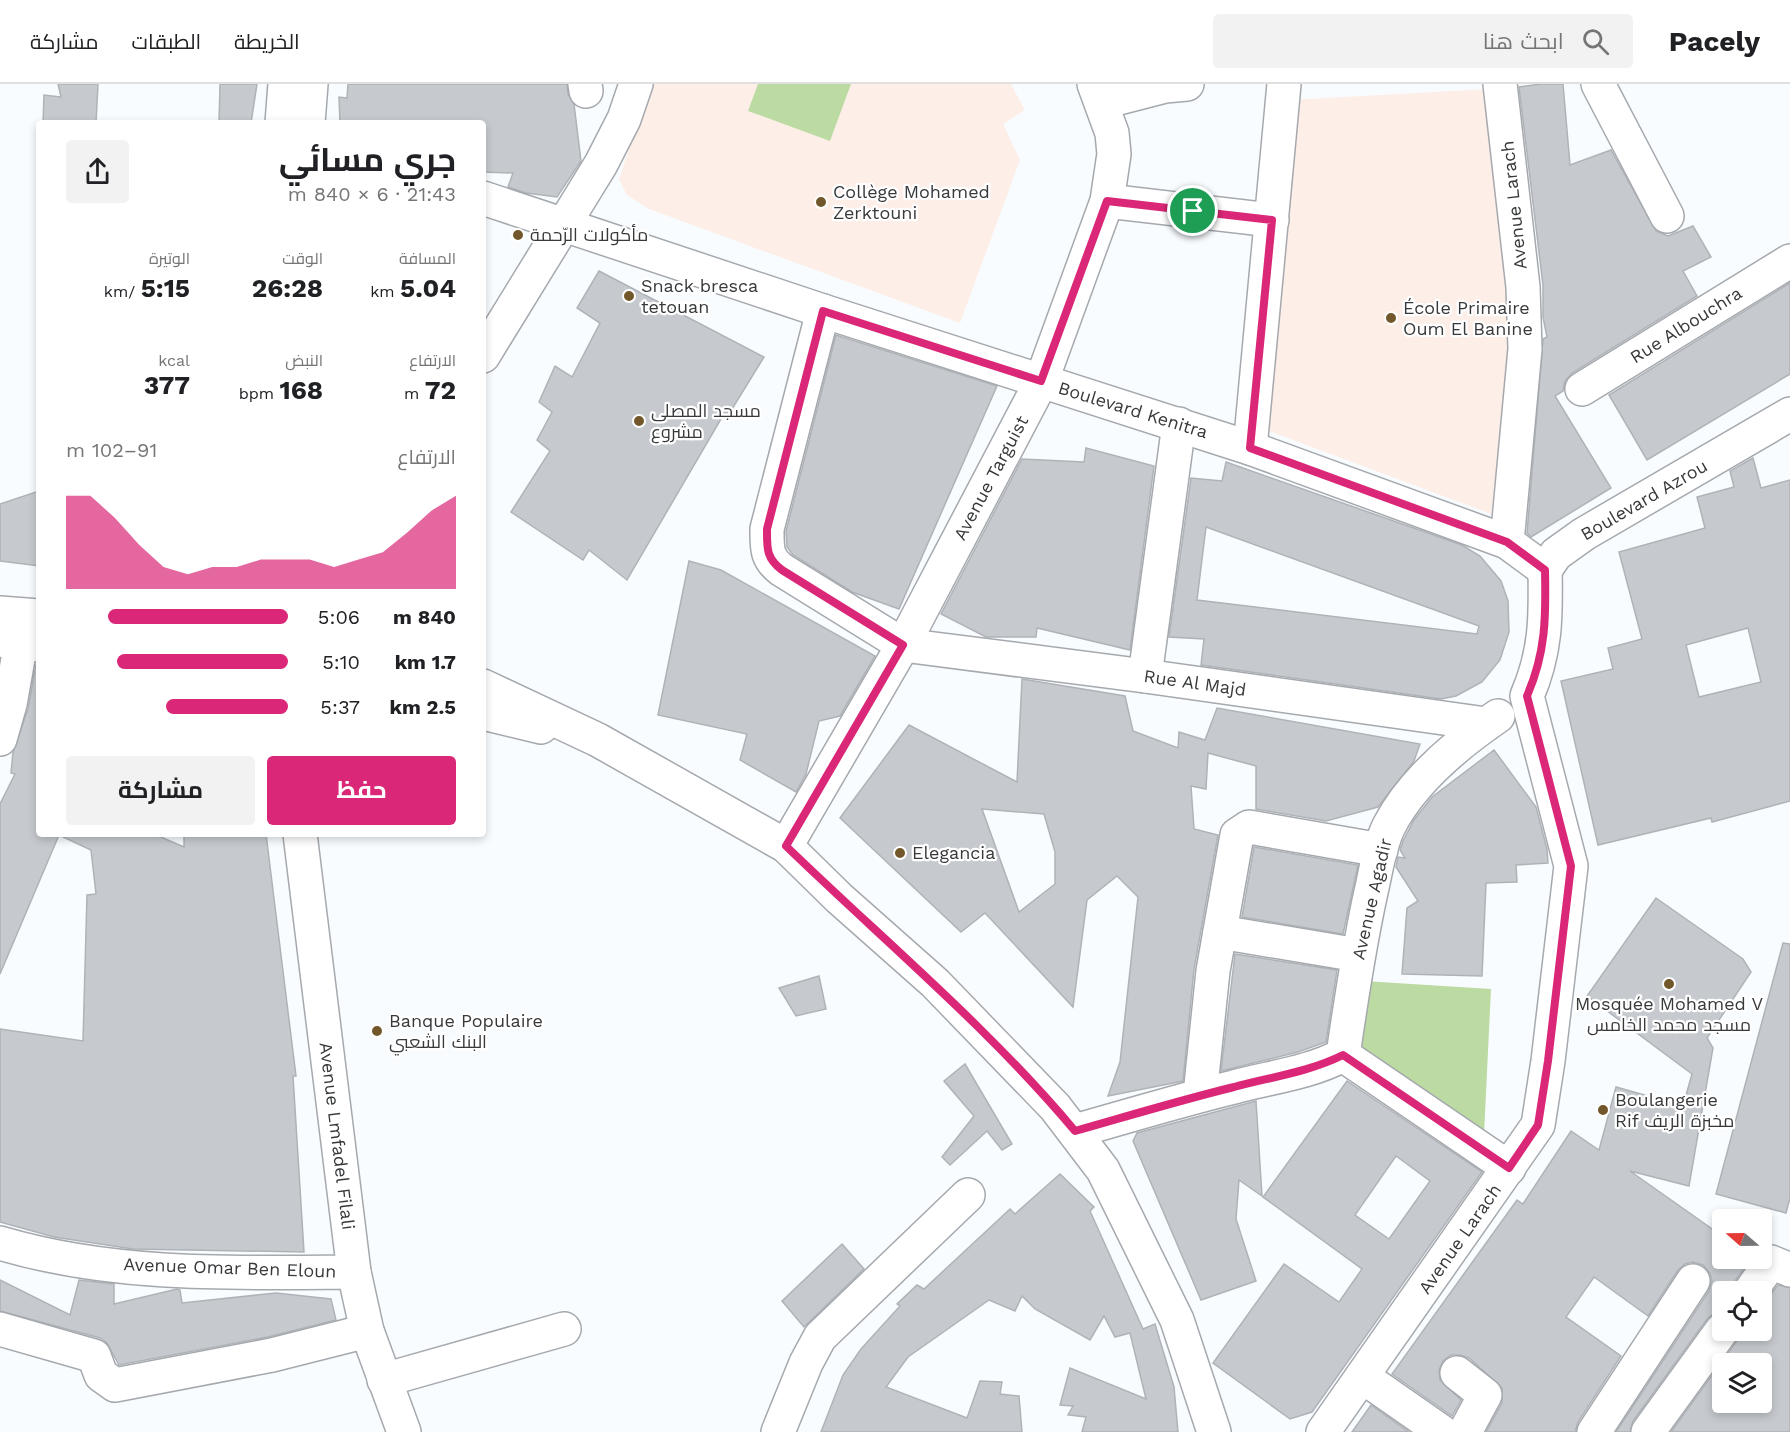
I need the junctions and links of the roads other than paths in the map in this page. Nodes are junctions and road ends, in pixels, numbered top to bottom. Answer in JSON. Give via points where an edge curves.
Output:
{"nodes":[{"id":1,"x":285,"y":84,"type":"edge"},
{"id":2,"x":311,"y":84,"type":"edge"},
{"id":3,"x":636,"y":84,"type":"edge"},
{"id":4,"x":1187,"y":84,"type":"edge"},
{"id":5,"x":1284,"y":84,"type":"edge"},
{"id":6,"x":1500,"y":84,"type":"edge"},
{"id":7,"x":1598,"y":84,"type":"edge"},
{"id":8,"x":1099,"y":93,"type":"edge"},
{"id":9,"x":282,"y":120,"type":"edge"},
{"id":10,"x":308,"y":120,"type":"edge"},
{"id":11,"x":486,"y":199,"type":"edge"},
{"id":12,"x":1107,"y":201,"type":"junction"},
{"id":13,"x":1667,"y":216,"type":"dead end"},
{"id":14,"x":1272,"y":220,"type":"junction"},
{"id":15,"x":564,"y":224,"type":"junction"},
{"id":16,"x":1790,"y":261,"type":"edge"},
{"id":17,"x":823,"y":311,"type":"junction"},
{"id":18,"x":486,"y":351,"type":"edge"},
{"id":19,"x":1041,"y":381,"type":"junction"},
{"id":20,"x":1582,"y":390,"type":"dead end"},
{"id":21,"x":1790,"y":414,"type":"edge"},
{"id":22,"x":1179,"y":424,"type":"junction"},
{"id":23,"x":1250,"y":448,"type":"junction"},
{"id":24,"x":1507,"y":542,"type":"junction"},
{"id":25,"x":1545,"y":570,"type":"junction"},
{"id":26,"x":0,"y":613,"type":"edge"},
{"id":27,"x":25,"y":636,"type":"edge"},
{"id":28,"x":903,"y":645,"type":"junction"},
{"id":29,"x":486,"y":676,"type":"edge"},
{"id":30,"x":1145,"y":676,"type":"junction"},
{"id":31,"x":486,"y":687,"type":"edge"},
{"id":32,"x":1527,"y":696,"type":"junction"},
{"id":33,"x":514,"y":698,"type":"junction"},
{"id":34,"x":486,"y":714,"type":"edge"},
{"id":35,"x":1486,"y":724,"type":"junction"},
{"id":36,"x":0,"y":739,"type":"edge"},
{"id":37,"x":598,"y":740,"type":"junction"},
{"id":38,"x":300,"y":837,"type":"edge"},
{"id":39,"x":786,"y":846,"type":"junction"},
{"id":40,"x":1381,"y":850,"type":"junction"},
{"id":41,"x":1220,"y":932,"type":"junction"},
{"id":42,"x":1358,"y":955,"type":"junction"},
{"id":43,"x":1343,"y":1055,"type":"junction"},
{"id":44,"x":1200,"y":1095,"type":"junction"},
{"id":45,"x":1075,"y":1131,"type":"junction"},
{"id":46,"x":1509,"y":1168,"type":"junction"},
{"id":47,"x":968,"y":1195,"type":"dead end"},
{"id":48,"x":0,"y":1243,"type":"edge"},
{"id":49,"x":1790,"y":1270,"type":"edge"},
{"id":50,"x":354,"y":1272,"type":"junction"},
{"id":51,"x":1693,"y":1281,"type":"dead end"},
{"id":52,"x":1758,"y":1281,"type":"edge"},
{"id":53,"x":564,"y":1329,"type":"dead end"},
{"id":54,"x":367,"y":1331,"type":"junction"},
{"id":55,"x":1,"y":1336,"type":"edge"},
{"id":56,"x":1714,"y":1341,"type":"edge"},
{"id":57,"x":1456,"y":1373,"type":"dead end"},
{"id":58,"x":1363,"y":1377,"type":"junction"},
{"id":59,"x":384,"y":1380,"type":"junction"},
{"id":60,"x":404,"y":1432,"type":"edge"},
{"id":61,"x":778,"y":1432,"type":"edge"},
{"id":62,"x":1214,"y":1432,"type":"edge"},
{"id":63,"x":1323,"y":1432,"type":"edge"},
{"id":64,"x":1459,"y":1432,"type":"edge"},
{"id":65,"x":1594,"y":1432,"type":"edge"},
{"id":66,"x":1648,"y":1432,"type":"edge"}],
"edges":[{"from":1,"to":9,"type":"street"},
{"from":2,"to":10,"type":"street"},
{"from":3,"to":15,"type":"street","via":[[624,119],[601,164]]},
{"from":4,"to":8,"type":"street"},
{"from":5,"to":14,"type":"street"},
{"from":6,"to":24,"type":"street","name":"Avenue Larach","via":[[1523,287],[1525,349]]},
{"from":7,"to":13,"type":"street"},
{"from":8,"to":12,"type":"street","name":"Avenue Targuist","via":[[1112,133],[1114,154]]},
{"from":11,"to":15,"type":"street","name":"Boulevard Kenitra"},
{"from":12,"to":14,"type":"street"},
{"from":12,"to":19,"type":"street","name":"Avenue Targuist"},
{"from":14,"to":23,"type":"street"},
{"from":15,"to":17,"type":"street","name":"Boulevard Kenitra"},
{"from":15,"to":18,"type":"street"},
{"from":16,"to":20,"type":"street","name":"Rue Albouchra"},
{"from":17,"to":19,"type":"street","name":"Boulevard Kenitra"},
{"from":17,"to":28,"type":"street","via":[[767,529],[767,554],[771,562]]},
{"from":19,"to":22,"type":"street","name":"Boulevard Kenitra"},
{"from":19,"to":28,"type":"street","name":"Avenue Targuist"},
{"from":21,"to":25,"type":"street","name":"Boulevard Azrou","via":[[1584,534],[1556,554]]},
{"from":22,"to":23,"type":"street","name":"Boulevard Kenitra"},
{"from":22,"to":30,"type":"street"},
{"from":23,"to":24,"type":"street","name":"Boulevard Kenitra"},
{"from":24,"to":25,"type":"street"},
{"from":25,"to":32,"type":"street","via":[[1546,624],[1538,670]]},
{"from":26,"to":27,"type":"street"},
{"from":27,"to":36,"type":"street"},
{"from":28,"to":30,"type":"street","name":"Rue Al Majd"},
{"from":28,"to":39,"type":"street","name":"Avenue Targuist"},
{"from":29,"to":33,"type":"street"},
{"from":30,"to":35,"type":"street","name":"Rue Al Majd"},
{"from":31,"to":33,"type":"street"},
{"from":32,"to":35,"type":"street","name":"Avenue Agadir"},
{"from":32,"to":46,"type":"street","name":"Avenue Larach","via":[[1571,866],[1538,1125]]},
{"from":33,"to":37,"type":"street"},
{"from":34,"to":37,"type":"street"},
{"from":35,"to":40,"type":"street","name":"Avenue Agadir","via":[[1435,767],[1406,800],[1389,826]]},
{"from":37,"to":39,"type":"street"},
{"from":38,"to":50,"type":"street","name":"Avenue Lmfadel Filali"},
{"from":39,"to":45,"type":"street","via":[[935,983]]},
{"from":40,"to":41,"type":"street","via":[[1249,827],[1241,830]]},
{"from":40,"to":42,"type":"street","name":"Avenue Agadir"},
{"from":41,"to":42,"type":"street"},
{"from":41,"to":44,"type":"street"},
{"from":42,"to":43,"type":"street","name":"Avenue Agadir"},
{"from":43,"to":44,"type":"street","via":[[1304,1071]]},
{"from":43,"to":46,"type":"street"},
{"from":44,"to":45,"type":"street"},
{"from":45,"to":62,"type":"street","via":[[1103,1170],[1178,1320]]},
{"from":46,"to":58,"type":"street","name":"Avenue Larach"},
{"from":47,"to":61,"type":"street","via":[[820,1338]]},
{"from":48,"to":50,"type":"street","name":"Avenue Omar Ben Eloun","via":[[84,1261],[157,1270]]},
{"from":49,"to":52,"type":"street","via":[[1771,1262]]},
{"from":50,"to":54,"type":"street","name":"Avenue Lmfadel Filali"},
{"from":51,"to":65,"type":"street"},
{"from":53,"to":59,"type":"street"},
{"from":54,"to":55,"type":"street","via":[[272,1355],[115,1385],[100,1375],[94,1356]]},
{"from":54,"to":59,"type":"street","name":"Avenue Lmfadel Filali"},
{"from":56,"to":66,"type":"street"},
{"from":57,"to":64,"type":"street","via":[[1485,1395]]},
{"from":58,"to":63,"type":"street","name":"Avenue Larach"},
{"from":58,"to":64,"type":"street"},
{"from":59,"to":60,"type":"street","name":"Avenue Lmfadel Filali"}]}
